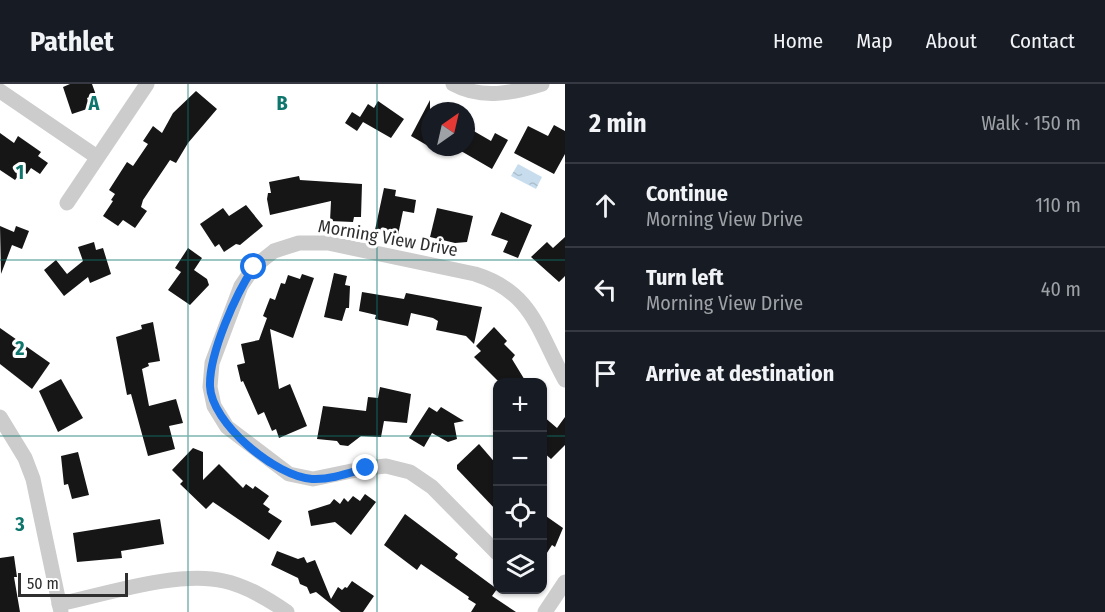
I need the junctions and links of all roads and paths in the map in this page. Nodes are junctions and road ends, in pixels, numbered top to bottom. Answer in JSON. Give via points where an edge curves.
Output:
{"nodes":[{"id":1,"x":147,"y":84,"type":"edge"},
{"id":2,"x":453,"y":84,"type":"edge"},
{"id":3,"x":542,"y":84,"type":"edge"},
{"id":4,"x":0,"y":92,"type":"edge"},
{"id":5,"x":97,"y":157,"type":"junction"},
{"id":6,"x":67,"y":203,"type":"dead end"},
{"id":7,"x":565,"y":380,"type":"edge"},
{"id":8,"x":0,"y":417,"type":"edge"},
{"id":9,"x":493,"y":548,"type":"edge"},
{"id":10,"x":565,"y":582,"type":"edge"},
{"id":11,"x":547,"y":589,"type":"edge"},
{"id":12,"x":556,"y":596,"type":"junction"},
{"id":13,"x":60,"y":608,"type":"edge"},
{"id":14,"x":286,"y":612,"type":"edge"},
{"id":15,"x":545,"y":612,"type":"edge"}],
"edges":[{"from":1,"to":5,"type":"street"},
{"from":2,"to":3,"type":"street","via":[[484,94],[514,92]]},
{"from":4,"to":5,"type":"street"},
{"from":5,"to":6,"type":"street"},
{"from":7,"to":9,"type":"street","name":"Morning View Drive","via":[[532,315],[515,294],[496,280],[328,243],[299,243],[274,251],[254,267],[241,286],[212,363],[210,387],[214,406],[227,427],[289,474],[313,479],[386,466],[410,472],[432,487]]},
{"from":8,"to":13,"type":"street","via":[[33,479]]},
{"from":10,"to":12,"type":"street"},
{"from":11,"to":12,"type":"street"},
{"from":12,"to":15,"type":"street"},
{"from":13,"to":14,"type":"street","via":[[196,578],[224,581],[251,590]]}]}
